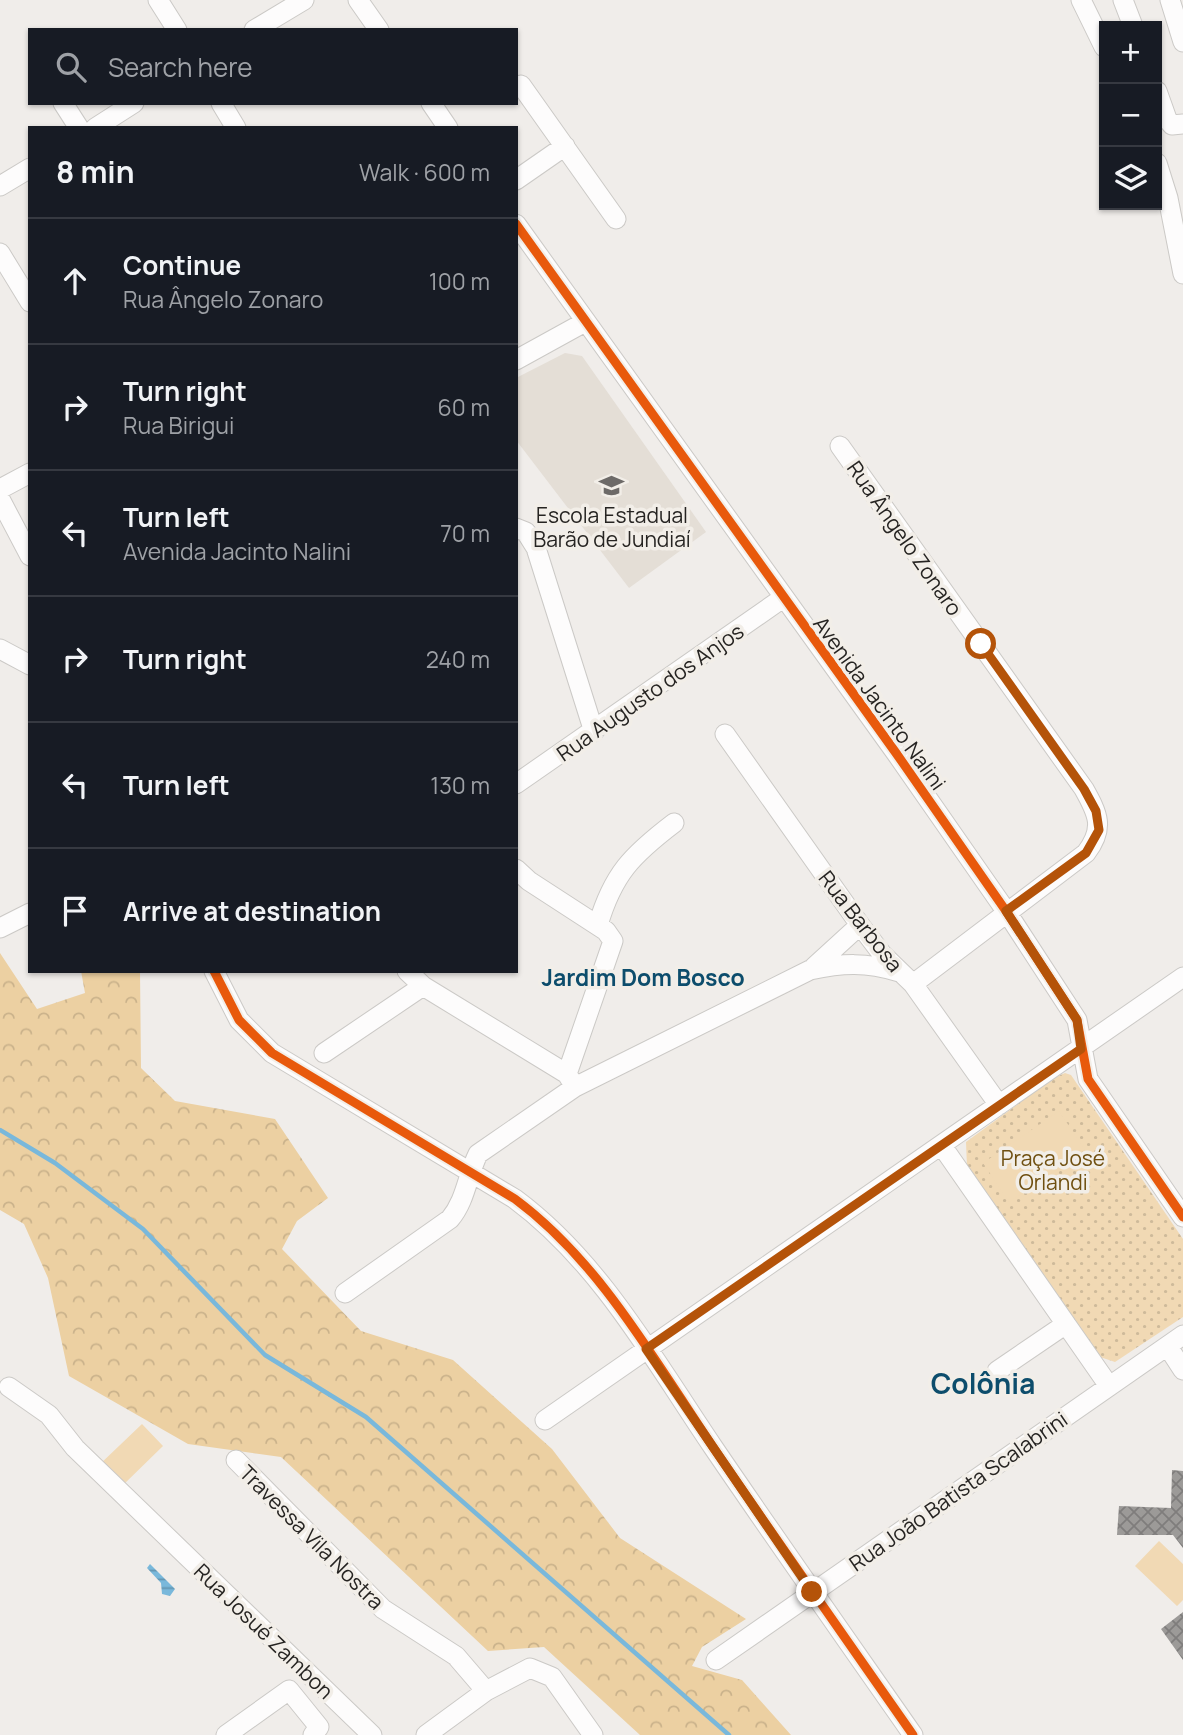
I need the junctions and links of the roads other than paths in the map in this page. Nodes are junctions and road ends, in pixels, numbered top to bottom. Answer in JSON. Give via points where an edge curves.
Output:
{"nodes":[{"id":1,"x":158,"y":0,"type":"edge"},
{"id":2,"x":304,"y":0,"type":"edge"},
{"id":3,"x":359,"y":0,"type":"edge"},
{"id":4,"x":1081,"y":0,"type":"edge"},
{"id":5,"x":1123,"y":0,"type":"edge"},
{"id":6,"x":1170,"y":0,"type":"edge"},
{"id":7,"x":1131,"y":21,"type":"edge"},
{"id":8,"x":176,"y":28,"type":"edge"},
{"id":9,"x":257,"y":28,"type":"edge"},
{"id":10,"x":378,"y":28,"type":"edge"},
{"id":11,"x":1099,"y":37,"type":"edge"},
{"id":12,"x":1183,"y":42,"type":"edge"},
{"id":13,"x":521,"y":85,"type":"dead end"},
{"id":14,"x":64,"y":105,"type":"edge"},
{"id":15,"x":131,"y":105,"type":"edge"},
{"id":16,"x":222,"y":105,"type":"edge"},
{"id":17,"x":432,"y":105,"type":"edge"},
{"id":18,"x":1162,"y":105,"type":"edge"},
{"id":19,"x":1183,"y":124,"type":"edge"},
{"id":20,"x":78,"y":126,"type":"edge"},
{"id":21,"x":98,"y":126,"type":"edge"},
{"id":22,"x":235,"y":126,"type":"edge"},
{"id":23,"x":447,"y":126,"type":"edge"},
{"id":24,"x":565,"y":146,"type":"junction"},
{"id":25,"x":28,"y":169,"type":"edge"},
{"id":26,"x":518,"y":179,"type":"edge"},
{"id":27,"x":1162,"y":179,"type":"edge"},
{"id":28,"x":0,"y":186,"type":"edge"},
{"id":29,"x":616,"y":219,"type":"dead end"},
{"id":30,"x":518,"y":227,"type":"edge"},
{"id":31,"x":0,"y":253,"type":"edge"},
{"id":32,"x":1183,"y":274,"type":"edge"},
{"id":33,"x":28,"y":299,"type":"edge"},
{"id":34,"x":585,"y":322,"type":"junction"},
{"id":35,"x":518,"y":359,"type":"edge"},
{"id":36,"x":840,"y":446,"type":"dead end"},
{"id":37,"x":28,"y":474,"type":"edge"},
{"id":38,"x":0,"y":489,"type":"edge"},
{"id":39,"x":0,"y":499,"type":"edge"},
{"id":40,"x":518,"y":528,"type":"edge"},
{"id":41,"x":28,"y":552,"type":"edge"},
{"id":42,"x":783,"y":598,"type":"junction"},
{"id":43,"x":0,"y":649,"type":"edge"},
{"id":44,"x":28,"y":664,"type":"edge"},
{"id":45,"x":594,"y":732,"type":"junction"},
{"id":46,"x":725,"y":734,"type":"dead end"},
{"id":47,"x":518,"y":783,"type":"edge"},
{"id":48,"x":674,"y":823,"type":"dead end"},
{"id":49,"x":518,"y":870,"type":"edge"},
{"id":50,"x":1006,"y":911,"type":"junction"},
{"id":51,"x":28,"y":914,"type":"edge"},
{"id":52,"x":598,"y":925,"type":"junction"},
{"id":53,"x":860,"y":925,"type":"junction"},
{"id":54,"x":0,"y":928,"type":"edge"},
{"id":55,"x":810,"y":970,"type":"junction"},
{"id":56,"x":215,"y":973,"type":"edge"},
{"id":57,"x":409,"y":973,"type":"edge"},
{"id":58,"x":1183,"y":977,"type":"edge"},
{"id":59,"x":906,"y":978,"type":"junction"},
{"id":60,"x":423,"y":986,"type":"junction"},
{"id":61,"x":1081,"y":1049,"type":"junction"},
{"id":62,"x":324,"y":1053,"type":"dead end"},
{"id":63,"x":571,"y":1081,"type":"junction"},
{"id":64,"x":999,"y":1105,"type":"junction"},
{"id":65,"x":942,"y":1146,"type":"junction"},
{"id":66,"x":469,"y":1171,"type":"junction"},
{"id":67,"x":1183,"y":1217,"type":"edge"},
{"id":68,"x":345,"y":1293,"type":"dead end"},
{"id":69,"x":1066,"y":1324,"type":"junction"},
{"id":70,"x":1175,"y":1341,"type":"edge"},
{"id":71,"x":646,"y":1349,"type":"junction"},
{"id":72,"x":1183,"y":1370,"type":"edge"},
{"id":73,"x":997,"y":1371,"type":"dead end"},
{"id":74,"x":1109,"y":1386,"type":"junction"},
{"id":75,"x":9,"y":1387,"type":"dead end"},
{"id":76,"x":545,"y":1419,"type":"dead end"},
{"id":77,"x":236,"y":1460,"type":"dead end"},
{"id":78,"x":812,"y":1592,"type":"junction"},
{"id":79,"x":716,"y":1660,"type":"dead end"},
{"id":80,"x":486,"y":1691,"type":"junction"},
{"id":81,"x":226,"y":1735,"type":"edge"},
{"id":82,"x":313,"y":1735,"type":"edge"},
{"id":83,"x":372,"y":1735,"type":"edge"},
{"id":84,"x":426,"y":1735,"type":"edge"},
{"id":85,"x":593,"y":1735,"type":"edge"},
{"id":86,"x":913,"y":1735,"type":"edge"}],
"edges":[{"from":1,"to":8,"type":"street"},
{"from":2,"to":9,"type":"street"},
{"from":3,"to":10,"type":"street"},
{"from":4,"to":11,"type":"street"},
{"from":5,"to":7,"type":"street"},
{"from":6,"to":12,"type":"street"},
{"from":13,"to":24,"type":"street"},
{"from":14,"to":20,"type":"street"},
{"from":15,"to":21,"type":"street"},
{"from":16,"to":22,"type":"street"},
{"from":17,"to":23,"type":"street"},
{"from":18,"to":19,"type":"street","via":[[1172,125]]},
{"from":24,"to":26,"type":"street"},
{"from":24,"to":29,"type":"street"},
{"from":25,"to":28,"type":"street"},
{"from":27,"to":32,"type":"street"},
{"from":30,"to":34,"type":"street","name":"Avenida Jacinto Nalini"},
{"from":31,"to":33,"type":"street"},
{"from":34,"to":35,"type":"street"},
{"from":34,"to":42,"type":"street","name":"Avenida Jacinto Nalini"},
{"from":36,"to":50,"type":"street","name":"Rua Ângelo Zonaro","via":[[1084,789],[1100,821],[1096,841],[1072,865]]},
{"from":37,"to":38,"type":"street"},
{"from":39,"to":41,"type":"street"},
{"from":40,"to":45,"type":"street","via":[[536,548]]},
{"from":42,"to":45,"type":"street","name":"Rua Augusto dos Anjos"},
{"from":42,"to":50,"type":"street","name":"Avenida Jacinto Nalini"},
{"from":43,"to":44,"type":"street"},
{"from":45,"to":47,"type":"street","name":"Rua Augusto dos Anjos"},
{"from":46,"to":53,"type":"street","name":"Rua Barbosa"},
{"from":48,"to":52,"type":"street","via":[[623,868],[607,893]]},
{"from":49,"to":52,"type":"street"},
{"from":50,"to":59,"type":"street"},
{"from":50,"to":61,"type":"street","name":"Avenida Jacinto Nalini","via":[[1077,1020]]},
{"from":51,"to":54,"type":"street"},
{"from":52,"to":63,"type":"street","via":[[613,940]]},
{"from":53,"to":55,"type":"street"},
{"from":53,"to":59,"type":"street","name":"Rua Barbosa"},
{"from":55,"to":59,"type":"street","via":[[870,963]]},
{"from":55,"to":63,"type":"street"},
{"from":56,"to":66,"type":"street","via":[[239,1020],[272,1053]]},
{"from":57,"to":60,"type":"street"},
{"from":58,"to":61,"type":"street"},
{"from":59,"to":64,"type":"street","name":"Rua Barbosa"},
{"from":60,"to":62,"type":"street"},
{"from":60,"to":63,"type":"street"},
{"from":61,"to":64,"type":"street"},
{"from":61,"to":67,"type":"street","name":"Avenida Jacinto Nalini","via":[[1088,1079]]},
{"from":63,"to":66,"type":"street","via":[[478,1154]]},
{"from":64,"to":65,"type":"street"},
{"from":65,"to":69,"type":"street"},
{"from":65,"to":71,"type":"street"},
{"from":66,"to":68,"type":"street","via":[[462,1203],[450,1219]]},
{"from":66,"to":71,"type":"street","via":[[557,1232]]},
{"from":69,"to":73,"type":"street"},
{"from":69,"to":74,"type":"street"},
{"from":70,"to":72,"type":"street"},
{"from":70,"to":74,"type":"street","name":"Rua João Batista Scalabrini"},
{"from":71,"to":76,"type":"street"},
{"from":71,"to":78,"type":"street"},
{"from":74,"to":78,"type":"street","name":"Rua João Batista Scalabrini"},
{"from":75,"to":83,"type":"street","name":"Rua Josué Zambon","via":[[49,1415],[75,1448]]},
{"from":77,"to":80,"type":"street","name":"Travessa Vila Nostra","via":[[383,1609],[456,1656]]},
{"from":78,"to":79,"type":"street","name":"Rua João Batista Scalabrini"},
{"from":78,"to":86,"type":"street"},
{"from":80,"to":84,"type":"street"},
{"from":80,"to":85,"type":"street","via":[[518,1672],[537,1669],[552,1677]]},
{"from":81,"to":82,"type":"street","via":[[289,1690],[319,1727]]}]}
